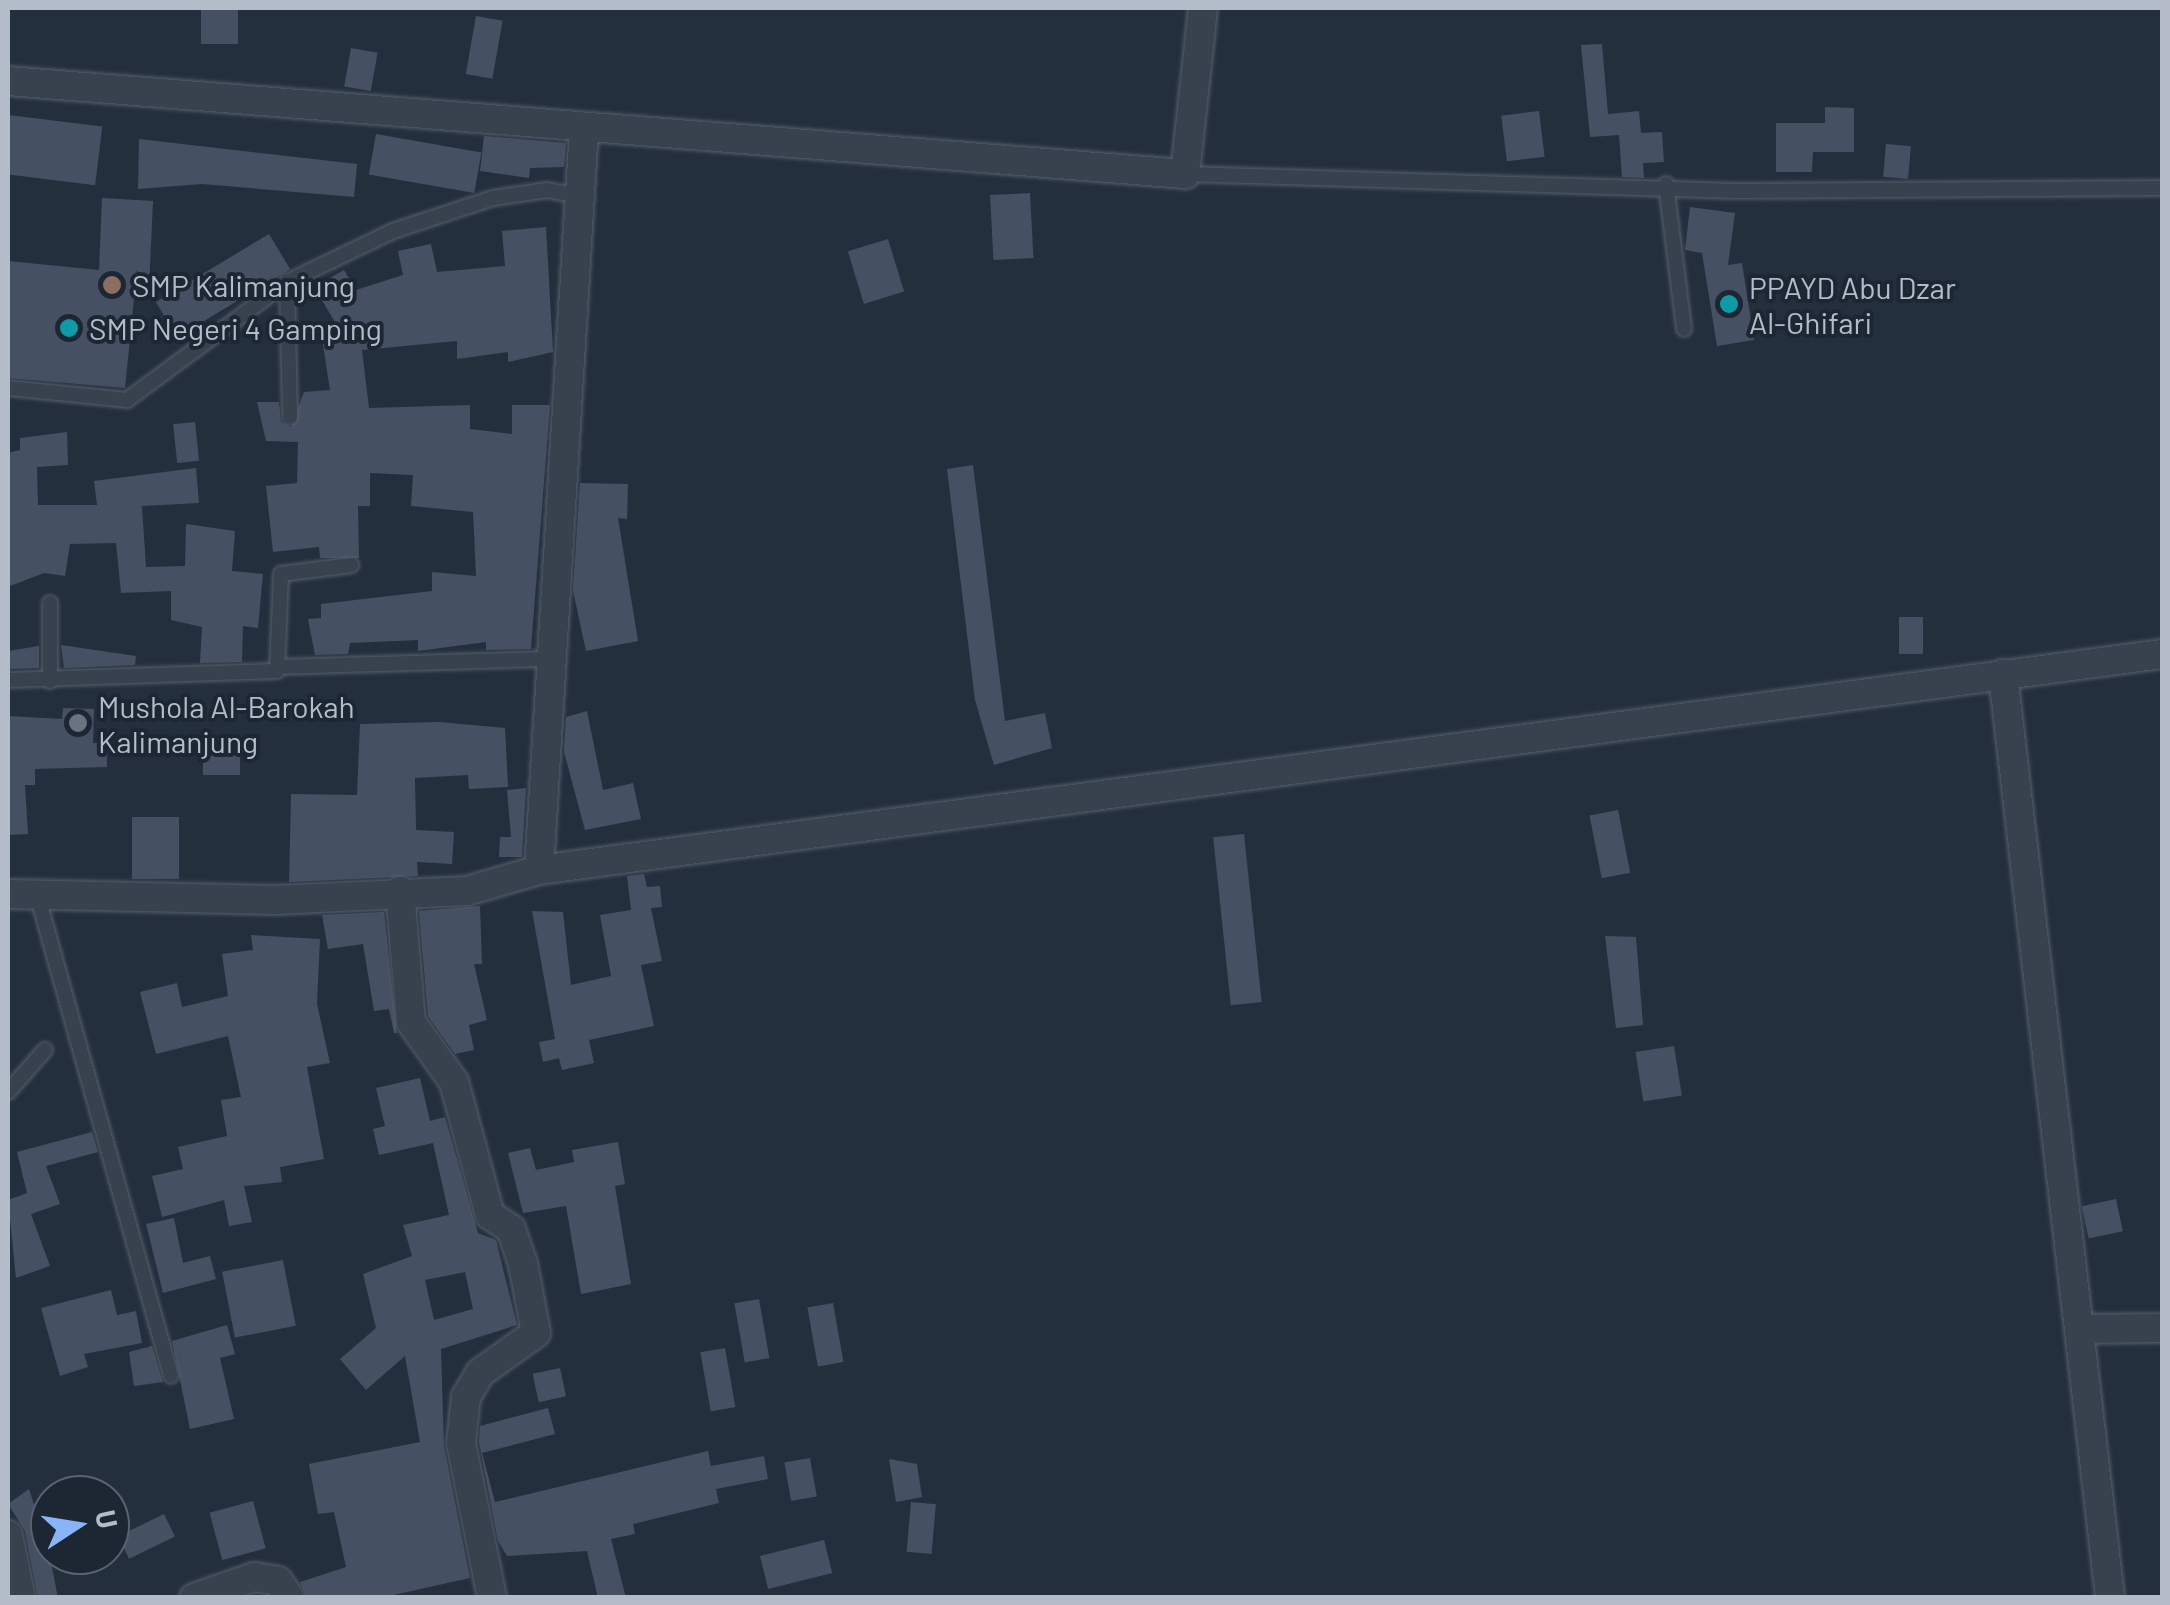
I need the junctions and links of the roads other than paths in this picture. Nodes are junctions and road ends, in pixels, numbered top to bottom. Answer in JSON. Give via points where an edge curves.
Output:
{"nodes":[{"id":1,"x":1203,"y":8,"type":"edge"},
{"id":2,"x":8,"y":81,"type":"edge"},
{"id":3,"x":584,"y":128,"type":"junction"},
{"id":4,"x":1185,"y":174,"type":"junction"},
{"id":5,"x":1666,"y":184,"type":"junction"},
{"id":6,"x":2162,"y":188,"type":"edge"},
{"id":7,"x":584,"y":198,"type":"junction"},
{"id":8,"x":286,"y":282,"type":"junction"},
{"id":9,"x":1684,"y":329,"type":"dead end"},
{"id":10,"x":8,"y":388,"type":"edge"},
{"id":11,"x":290,"y":418,"type":"dead end"},
{"id":12,"x":351,"y":565,"type":"dead end"},
{"id":13,"x":50,"y":603,"type":"dead end"},
{"id":14,"x":2162,"y":654,"type":"edge"},
{"id":15,"x":552,"y":659,"type":"junction"},
{"id":16,"x":277,"y":667,"type":"junction"},
{"id":17,"x":2003,"y":674,"type":"junction"},
{"id":18,"x":8,"y":680,"type":"edge"},
{"id":19,"x":50,"y":681,"type":"junction"},
{"id":20,"x":539,"y":870,"type":"junction"},
{"id":21,"x":400,"y":891,"type":"junction"},
{"id":22,"x":8,"y":894,"type":"edge"},
{"id":23,"x":37,"y":894,"type":"junction"},
{"id":24,"x":44,"y":1050,"type":"dead end"},
{"id":25,"x":8,"y":1092,"type":"edge"},
{"id":26,"x":2162,"y":1328,"type":"edge"},
{"id":27,"x":2080,"y":1329,"type":"junction"},
{"id":28,"x":171,"y":1376,"type":"dead end"},
{"id":29,"x":8,"y":1535,"type":"edge"},
{"id":30,"x":21,"y":1598,"type":"edge"},
{"id":31,"x":194,"y":1598,"type":"edge"},
{"id":32,"x":290,"y":1598,"type":"edge"},
{"id":33,"x":492,"y":1598,"type":"edge"},
{"id":34,"x":2110,"y":1598,"type":"edge"}],
"edges":[{"from":1,"to":4,"type":"street"},
{"from":2,"to":3,"type":"street"},
{"from":3,"to":4,"type":"street"},
{"from":3,"to":7,"type":"street"},
{"from":4,"to":5,"type":"lane"},
{"from":5,"to":6,"type":"lane"},
{"from":5,"to":9,"type":"lane"},
{"from":7,"to":8,"type":"lane","via":[[547,190],[462,207]]},
{"from":7,"to":15,"type":"street"},
{"from":8,"to":10,"type":"lane","via":[[127,400]]},
{"from":8,"to":11,"type":"lane"},
{"from":12,"to":16,"type":"lane","via":[[281,574]]},
{"from":13,"to":19,"type":"lane"},
{"from":14,"to":17,"type":"street"},
{"from":15,"to":16,"type":"lane"},
{"from":15,"to":20,"type":"street"},
{"from":16,"to":19,"type":"lane"},
{"from":17,"to":20,"type":"street"},
{"from":17,"to":27,"type":"street"},
{"from":18,"to":19,"type":"lane"},
{"from":20,"to":21,"type":"street","via":[[495,887]]},
{"from":21,"to":23,"type":"street","via":[[274,900]]},
{"from":21,"to":33,"type":"street","via":[[411,1022],[454,1082],[478,1183],[523,1264],[536,1333],[480,1373],[466,1397],[461,1443]]},
{"from":22,"to":23,"type":"street"},
{"from":23,"to":28,"type":"lane"},
{"from":24,"to":25,"type":"lane"},
{"from":26,"to":27,"type":"street"},
{"from":27,"to":34,"type":"street"},
{"from":29,"to":30,"type":"street"},
{"from":31,"to":32,"type":"street","via":[[254,1577],[278,1581]]}]}
